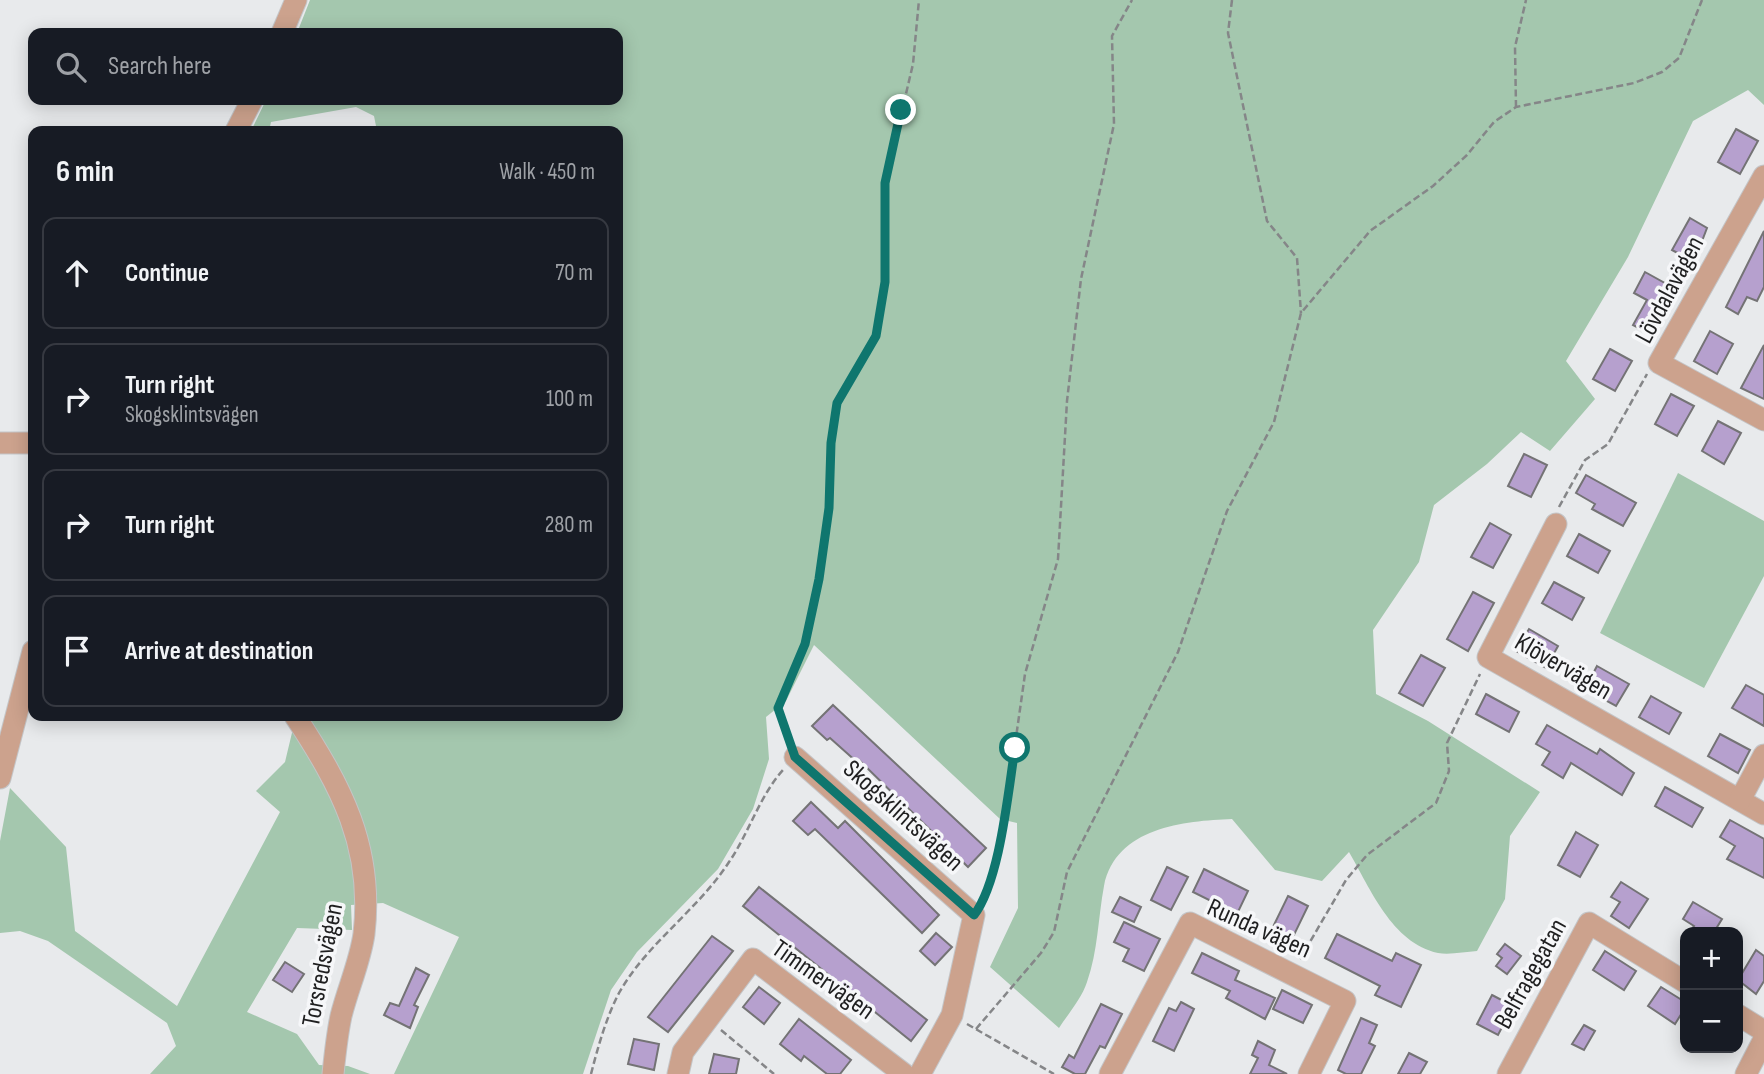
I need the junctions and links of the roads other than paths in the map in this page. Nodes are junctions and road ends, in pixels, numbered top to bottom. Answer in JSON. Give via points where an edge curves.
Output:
{"nodes":[{"id":1,"x":296,"y":0,"type":"edge"},
{"id":2,"x":284,"y":28,"type":"edge"},
{"id":3,"x":249,"y":105,"type":"edge"},
{"id":4,"x":239,"y":126,"type":"edge"},
{"id":5,"x":1764,"y":176,"type":"edge"},
{"id":6,"x":1764,"y":420,"type":"edge"},
{"id":7,"x":0,"y":443,"type":"edge"},
{"id":8,"x":28,"y":443,"type":"edge"},
{"id":9,"x":1556,"y":524,"type":"road end"},
{"id":10,"x":28,"y":670,"type":"edge"},
{"id":11,"x":298,"y":721,"type":"edge"},
{"id":12,"x":1764,"y":755,"type":"edge"},
{"id":13,"x":795,"y":757,"type":"road end"},
{"id":14,"x":0,"y":778,"type":"edge"},
{"id":15,"x":1740,"y":800,"type":"junction"},
{"id":16,"x":1764,"y":814,"type":"edge"},
{"id":17,"x":1680,"y":979,"type":"edge"},
{"id":18,"x":1743,"y":1018,"type":"edge"},
{"id":19,"x":1764,"y":1031,"type":"edge"},
{"id":20,"x":1764,"y":1039,"type":"edge"},
{"id":21,"x":333,"y":1074,"type":"edge"},
{"id":22,"x":678,"y":1074,"type":"edge"},
{"id":23,"x":905,"y":1074,"type":"edge"},
{"id":24,"x":920,"y":1074,"type":"edge"},
{"id":25,"x":1110,"y":1074,"type":"edge"},
{"id":26,"x":1309,"y":1074,"type":"edge"},
{"id":27,"x":1508,"y":1074,"type":"edge"},
{"id":28,"x":1746,"y":1074,"type":"edge"}],
"edges":[{"from":1,"to":2,"type":"street"},
{"from":3,"to":4,"type":"street"},
{"from":5,"to":6,"type":"street","name":"Lövdalavägen","via":[[1660,363]]},
{"from":7,"to":8,"type":"street"},
{"from":9,"to":15,"type":"street","name":"Klövervägen","via":[[1488,657]]},
{"from":10,"to":14,"type":"street"},
{"from":11,"to":21,"type":"street","name":"Torsredsvägen","via":[[331,769],[349,807],[363,859],[363,934],[342,1014]]},
{"from":12,"to":15,"type":"street"},
{"from":13,"to":24,"type":"street","name":"Skogsklintsvägen","via":[[974,915],[952,1015]]},
{"from":15,"to":16,"type":"street","name":"Klövervägen"},
{"from":17,"to":27,"type":"street","name":"Belfragegatan","via":[[1589,923]]},
{"from":18,"to":19,"type":"street"},
{"from":20,"to":28,"type":"street"},
{"from":22,"to":23,"type":"street","name":"Timmervägen","via":[[683,1052],[753,958]]},
{"from":25,"to":26,"type":"street","name":"Runda vägen","via":[[1190,923],[1345,1001]]}]}
